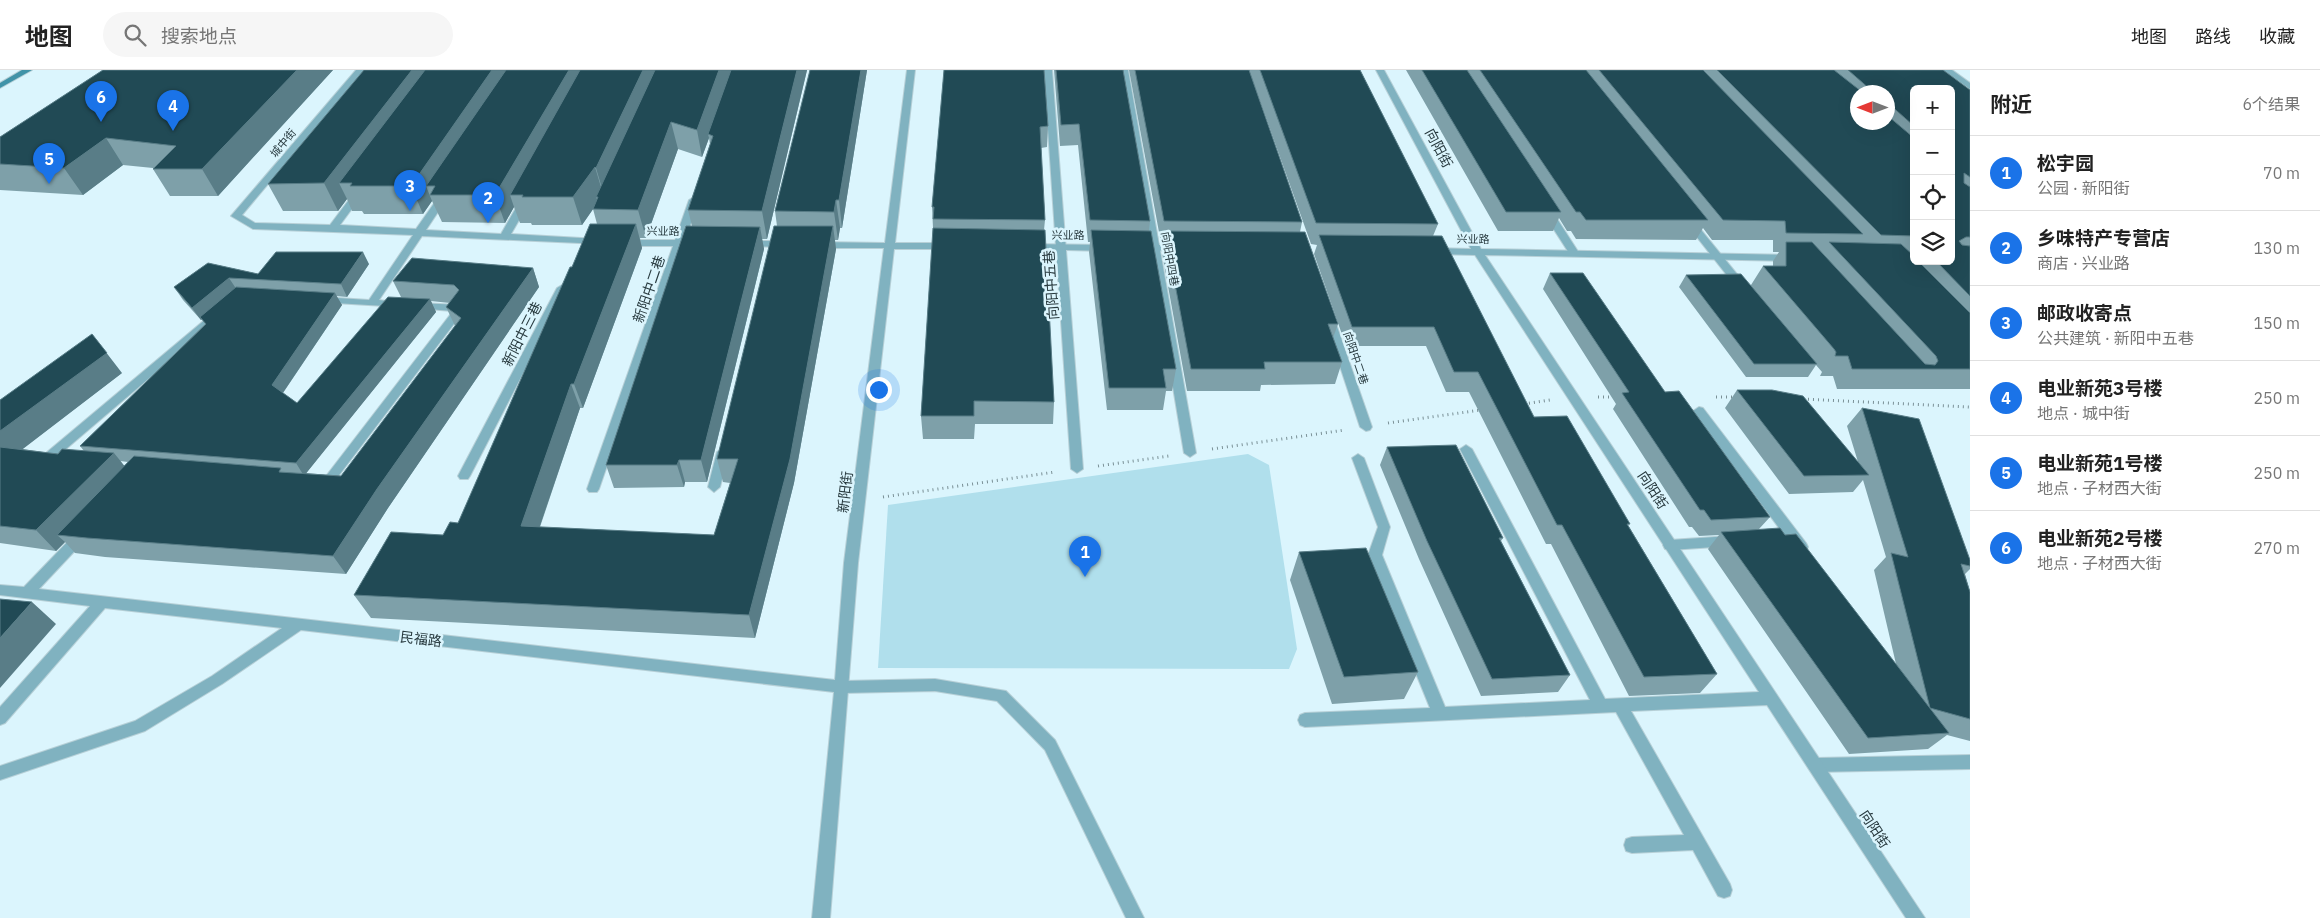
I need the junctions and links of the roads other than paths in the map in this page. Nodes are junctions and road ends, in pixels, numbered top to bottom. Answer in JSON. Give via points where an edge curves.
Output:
{"nodes":[{"id":1,"x":28,"y":70,"type":"edge"},
{"id":2,"x":360,"y":70,"type":"edge"},
{"id":3,"x":911,"y":70,"type":"edge"},
{"id":4,"x":1048,"y":70,"type":"edge"},
{"id":5,"x":1124,"y":70,"type":"edge"},
{"id":6,"x":1380,"y":70,"type":"edge"},
{"id":7,"x":1947,"y":70,"type":"edge"},
{"id":8,"x":0,"y":86,"type":"edge"},
{"id":9,"x":1970,"y":88,"type":"edge"},
{"id":10,"x":366,"y":184,"type":"edge"},
{"id":11,"x":451,"y":184,"type":"edge"},
{"id":12,"x":698,"y":189,"type":"edge"},
{"id":13,"x":528,"y":196,"type":"edge"},
{"id":14,"x":1542,"y":203,"type":"edge"},
{"id":15,"x":1686,"y":217,"type":"edge"},
{"id":16,"x":253,"y":226,"type":"joint"},
{"id":17,"x":333,"y":228,"type":"junction"},
{"id":18,"x":419,"y":233,"type":"junction"},
{"id":19,"x":593,"y":235,"type":"edge"},
{"id":20,"x":504,"y":238,"type":"junction"},
{"id":21,"x":679,"y":243,"type":"junction"},
{"id":22,"x":707,"y":244,"type":"edge"},
{"id":23,"x":734,"y":244,"type":"edge"},
{"id":24,"x":890,"y":245,"type":"junction"},
{"id":25,"x":957,"y":246,"type":"edge"},
{"id":26,"x":583,"y":247,"type":"junction"},
{"id":27,"x":1014,"y":247,"type":"edge"},
{"id":28,"x":1062,"y":247,"type":"junction"},
{"id":29,"x":1155,"y":248,"type":"junction"},
{"id":30,"x":1193,"y":248,"type":"edge"},
{"id":31,"x":1420,"y":251,"type":"edge"},
{"id":32,"x":1478,"y":251,"type":"junction"},
{"id":33,"x":1574,"y":253,"type":"junction"},
{"id":34,"x":1717,"y":256,"type":"junction"},
{"id":35,"x":1804,"y":258,"type":"edge"},
{"id":36,"x":567,"y":277,"type":"edge"},
{"id":37,"x":1747,"y":293,"type":"edge"},
{"id":38,"x":306,"y":299,"type":"edge"},
{"id":39,"x":372,"y":303,"type":"junction"},
{"id":40,"x":1325,"y":305,"type":"edge"},
{"id":41,"x":226,"y":307,"type":"edge"},
{"id":42,"x":1699,"y":411,"type":"dead end"},
{"id":43,"x":1366,"y":427,"type":"road end"},
{"id":44,"x":726,"y":438,"type":"edge"},
{"id":45,"x":1466,"y":449,"type":"dead end"},
{"id":46,"x":1190,"y":452,"type":"road end"},
{"id":47,"x":1358,"y":458,"type":"dead end"},
{"id":48,"x":63,"y":462,"type":"edge"},
{"id":49,"x":1077,"y":469,"type":"road end"},
{"id":50,"x":464,"y":476,"type":"dead end"},
{"id":51,"x":307,"y":482,"type":"edge"},
{"id":52,"x":714,"y":487,"type":"dead end"},
{"id":53,"x":593,"y":489,"type":"dead end"},
{"id":54,"x":86,"y":530,"type":"edge"},
{"id":55,"x":1793,"y":537,"type":"junction"},
{"id":56,"x":1774,"y":538,"type":"edge"},
{"id":57,"x":1746,"y":540,"type":"edge"},
{"id":58,"x":1670,"y":545,"type":"junction"},
{"id":59,"x":1810,"y":560,"type":"edge"},
{"id":60,"x":0,"y":590,"type":"edge"},
{"id":61,"x":27,"y":593,"type":"junction"},
{"id":62,"x":102,"y":602,"type":"junction"},
{"id":63,"x":298,"y":625,"type":"junction"},
{"id":64,"x":842,"y":688,"type":"junction"},
{"id":65,"x":1771,"y":698,"type":"junction"},
{"id":66,"x":1620,"y":705,"type":"junction"},
{"id":67,"x":1601,"y":706,"type":"junction"},
{"id":68,"x":1440,"y":713,"type":"junction"},
{"id":69,"x":0,"y":718,"type":"edge"},
{"id":70,"x":1304,"y":720,"type":"dead end"},
{"id":71,"x":1970,"y":762,"type":"edge"},
{"id":72,"x":1815,"y":764,"type":"junction"},
{"id":73,"x":0,"y":773,"type":"edge"},
{"id":74,"x":1697,"y":842,"type":"junction"},
{"id":75,"x":1632,"y":845,"type":"dead end"},
{"id":76,"x":1724,"y":890,"type":"dead end"},
{"id":77,"x":821,"y":918,"type":"edge"},
{"id":78,"x":1135,"y":918,"type":"edge"},
{"id":79,"x":1916,"y":918,"type":"edge"}],
"edges":[{"from":1,"to":8,"type":"main road"},
{"from":2,"to":16,"type":"street","name":"城中街","via":[[236,216]]},
{"from":3,"to":24,"type":"street","name":"新阳街"},
{"from":4,"to":28,"type":"street","name":"向阳中五巷"},
{"from":5,"to":29,"type":"street","name":"向阳中四巷"},
{"from":6,"to":32,"type":"street","name":"向阳街"},
{"from":7,"to":9,"type":"street"},
{"from":10,"to":17,"type":"street"},
{"from":11,"to":18,"type":"street"},
{"from":12,"to":21,"type":"street","name":"新阳中二巷"},
{"from":13,"to":20,"type":"street"},
{"from":14,"to":33,"type":"street"},
{"from":15,"to":34,"type":"street"},
{"from":16,"to":17,"type":"street","name":"兴业路"},
{"from":17,"to":18,"type":"street","name":"兴业路"},
{"from":18,"to":20,"type":"street","name":"兴业路"},
{"from":18,"to":39,"type":"street"},
{"from":19,"to":26,"type":"street"},
{"from":20,"to":26,"type":"street","name":"兴业路"},
{"from":21,"to":22,"type":"street","name":"兴业路"},
{"from":21,"to":26,"type":"street","name":"兴业路"},
{"from":21,"to":53,"type":"street","name":"新阳中二巷"},
{"from":23,"to":24,"type":"street"},
{"from":24,"to":25,"type":"street"},
{"from":24,"to":64,"type":"street","name":"新阳街","via":[[851,563]]},
{"from":27,"to":28,"type":"street","name":"兴业路"},
{"from":28,"to":29,"type":"street","name":"兴业路"},
{"from":28,"to":49,"type":"street","name":"向阳中五巷"},
{"from":29,"to":30,"type":"street","name":"兴业路"},
{"from":29,"to":46,"type":"street","name":"向阳中四巷"},
{"from":31,"to":32,"type":"street","name":"兴业路"},
{"from":32,"to":33,"type":"street","name":"兴业路"},
{"from":32,"to":58,"type":"street","name":"向阳街"},
{"from":33,"to":34,"type":"street","name":"兴业路"},
{"from":34,"to":35,"type":"street","name":"兴业路"},
{"from":34,"to":37,"type":"street"},
{"from":36,"to":50,"type":"street","name":"新阳中三巷"},
{"from":38,"to":39,"type":"street"},
{"from":39,"to":51,"type":"street","via":[[461,308],[326,484]]},
{"from":40,"to":43,"type":"street","name":"向阳中二巷"},
{"from":41,"to":48,"type":"street","via":[[44,461]]},
{"from":42,"to":55,"type":"street"},
{"from":44,"to":52,"type":"street"},
{"from":45,"to":67,"type":"street"},
{"from":47,"to":68,"type":"street","via":[[1384,527],[1376,555]]},
{"from":54,"to":61,"type":"street"},
{"from":55,"to":56,"type":"street"},
{"from":55,"to":59,"type":"street"},
{"from":57,"to":58,"type":"street"},
{"from":58,"to":65,"type":"street","name":"向阳街"},
{"from":60,"to":61,"type":"street","name":"民福路"},
{"from":61,"to":62,"type":"street","name":"民福路"},
{"from":62,"to":63,"type":"street","name":"民福路"},
{"from":62,"to":69,"type":"street"},
{"from":63,"to":64,"type":"street","name":"民福路"},
{"from":63,"to":73,"type":"street","via":[[217,680],[140,726]]},
{"from":64,"to":77,"type":"street","name":"新阳街"},
{"from":64,"to":78,"type":"street","name":"民福路","via":[[935,685],[1001,695],[1050,745]]},
{"from":65,"to":66,"type":"street"},
{"from":65,"to":72,"type":"street","name":"向阳街"},
{"from":66,"to":67,"type":"street"},
{"from":66,"to":74,"type":"street"},
{"from":67,"to":68,"type":"street"},
{"from":68,"to":70,"type":"street"},
{"from":71,"to":72,"type":"street"},
{"from":72,"to":79,"type":"street","name":"向阳街"},
{"from":74,"to":75,"type":"street"},
{"from":74,"to":76,"type":"street"}]}
